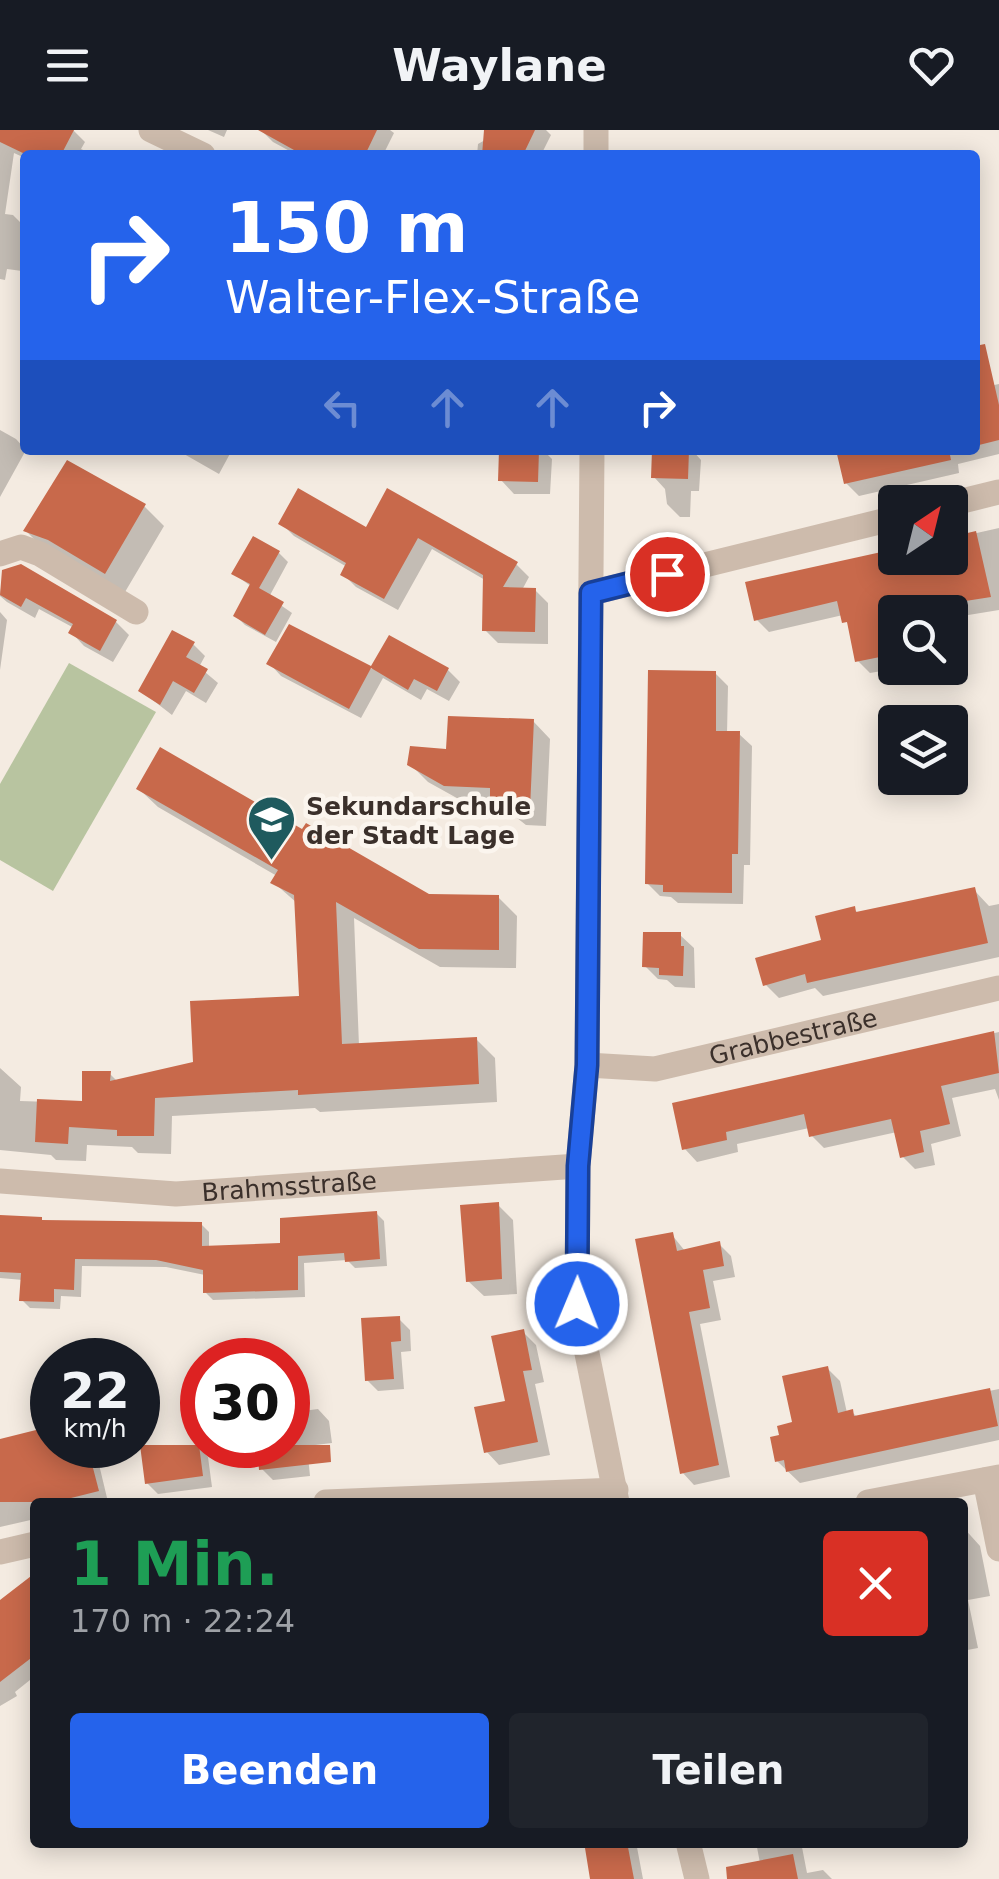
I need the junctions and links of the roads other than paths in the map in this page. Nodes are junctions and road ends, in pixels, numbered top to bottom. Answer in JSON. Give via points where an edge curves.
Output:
{"nodes":[{"id":1,"x":151,"y":130,"type":"edge"},
{"id":2,"x":193,"y":150,"type":"edge"},
{"id":3,"x":592,"y":455,"type":"edge"},
{"id":4,"x":999,"y":492,"type":"edge"},
{"id":5,"x":968,"y":500,"type":"edge"},
{"id":6,"x":878,"y":522,"type":"edge"},
{"id":7,"x":0,"y":554,"type":"edge"},
{"id":8,"x":591,"y":593,"type":"junction"},
{"id":9,"x":136,"y":612,"type":"dead end"},
{"id":10,"x":999,"y":988,"type":"edge"},
{"id":11,"x":587,"y":1065,"type":"junction"},
{"id":12,"x":578,"y":1166,"type":"junction"},
{"id":13,"x":0,"y":1181,"type":"edge"},
{"id":14,"x":992,"y":1478,"type":"edge"},
{"id":15,"x":617,"y":1496,"type":"edge"},
{"id":16,"x":520,"y":1498,"type":"edge"},
{"id":17,"x":889,"y":1498,"type":"edge"},
{"id":18,"x":30,"y":1545,"type":"edge"},
{"id":19,"x":999,"y":1549,"type":"edge"},
{"id":20,"x":0,"y":1552,"type":"edge"},
{"id":21,"x":689,"y":1848,"type":"edge"},
{"id":22,"x":697,"y":1879,"type":"edge"}],
"edges":[{"from":1,"to":2,"type":"street"},
{"from":3,"to":8,"type":"street"},
{"from":4,"to":5,"type":"street"},
{"from":6,"to":8,"type":"street"},
{"from":7,"to":9,"type":"street","via":[[22,547],[40,554]]},
{"from":8,"to":11,"type":"street"},
{"from":10,"to":11,"type":"street","name":"Grabbestraße","via":[[656,1069]]},
{"from":11,"to":12,"type":"street"},
{"from":12,"to":13,"type":"street","name":"Brahmsstraße","via":[[176,1194]]},
{"from":12,"to":15,"type":"street","via":[[577,1304]]},
{"from":14,"to":17,"type":"street"},
{"from":14,"to":19,"type":"street"},
{"from":15,"to":16,"type":"street"},
{"from":18,"to":20,"type":"street"},
{"from":21,"to":22,"type":"street"}]}
